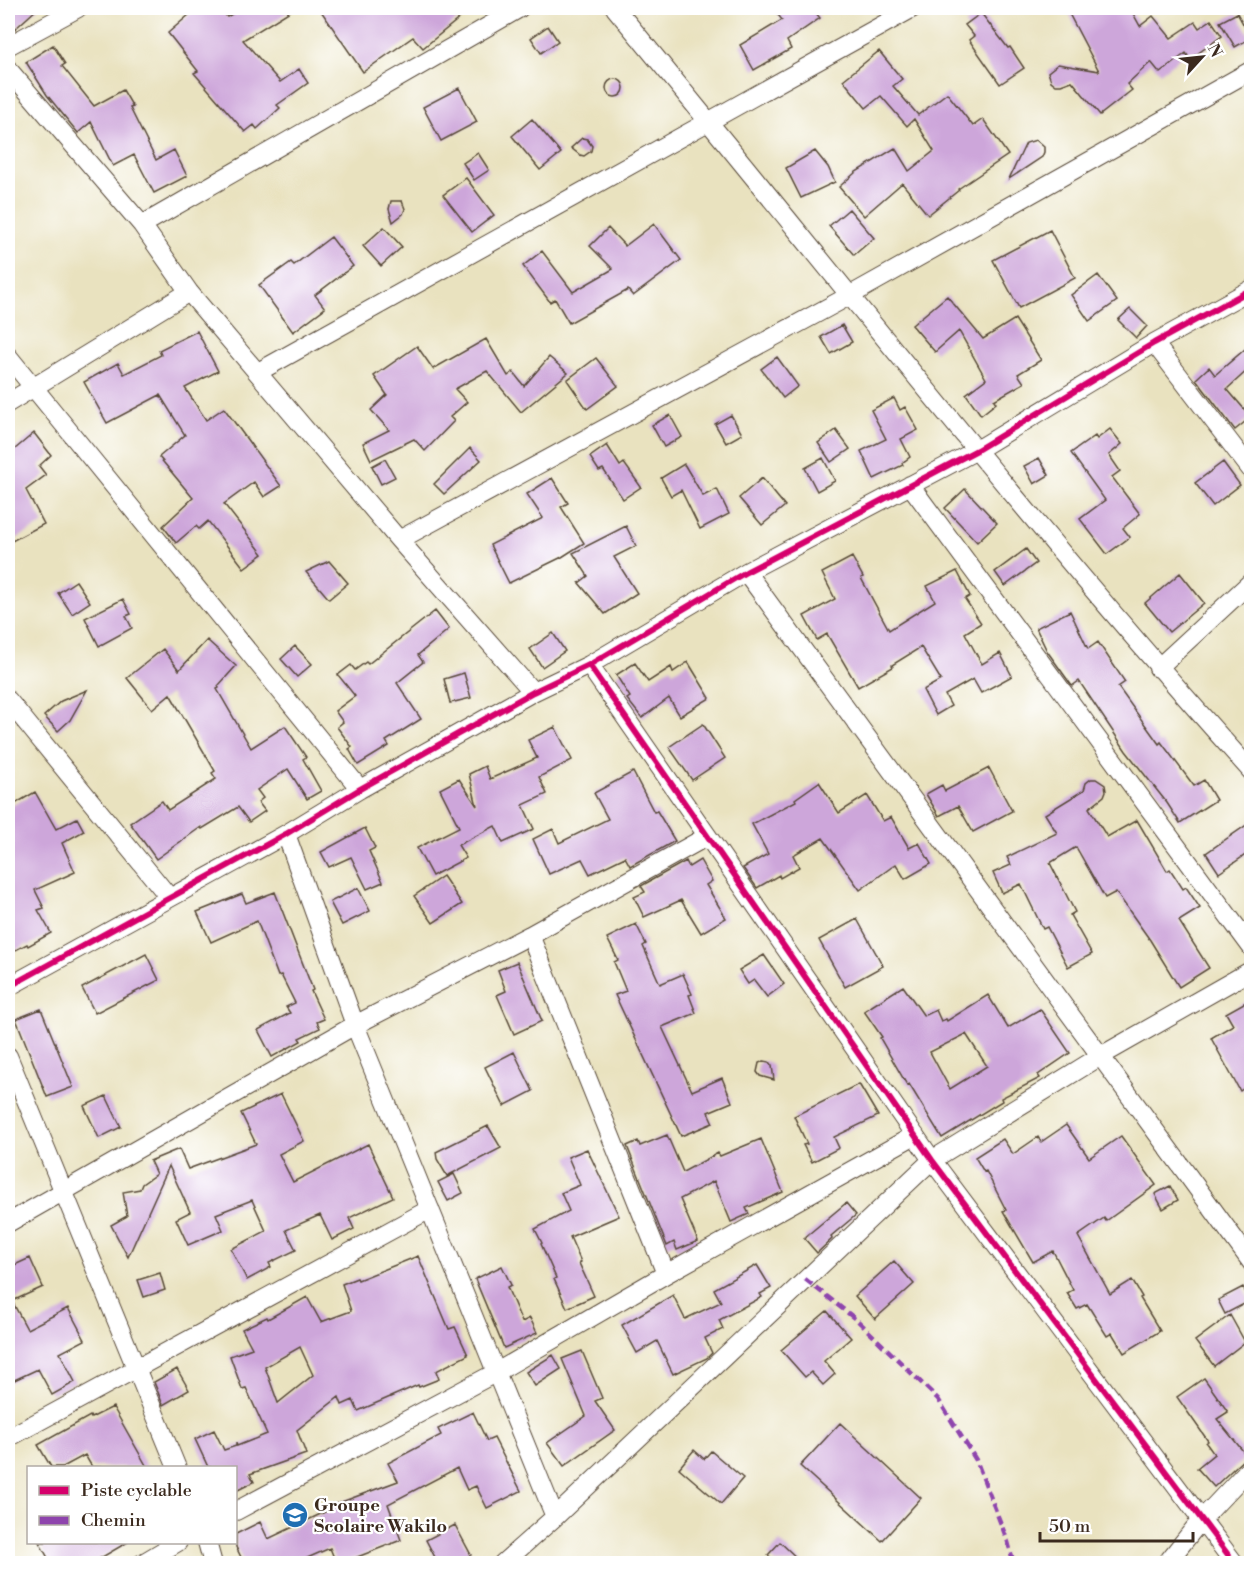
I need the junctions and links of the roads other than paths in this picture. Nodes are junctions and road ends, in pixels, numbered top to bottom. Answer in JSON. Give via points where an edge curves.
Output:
{"nodes":[{"id":1,"x":78,"y":8,"type":"edge"},
{"id":2,"x":520,"y":8,"type":"edge"},
{"id":3,"x":615,"y":8,"type":"edge"},
{"id":4,"x":913,"y":8,"type":"edge"},
{"id":5,"x":8,"y":46,"type":"edge"},
{"id":6,"x":8,"y":69,"type":"edge"},
{"id":7,"x":1251,"y":70,"type":"edge"},
{"id":8,"x":709,"y":121,"type":"junction"},
{"id":9,"x":142,"y":225,"type":"junction"},
{"id":10,"x":1251,"y":289,"type":"edge"},
{"id":11,"x":189,"y":292,"type":"junction"},
{"id":12,"x":849,"y":296,"type":"junction"},
{"id":13,"x":1154,"y":344,"type":"junction"},
{"id":14,"x":8,"y":356,"type":"edge"},
{"id":15,"x":258,"y":372,"type":"junction"},
{"id":16,"x":33,"y":388,"type":"junction"},
{"id":17,"x":8,"y":403,"type":"edge"},
{"id":18,"x":977,"y":450,"type":"junction"},
{"id":19,"x":1251,"y":471,"type":"edge"},
{"id":20,"x":910,"y":485,"type":"junction"},
{"id":21,"x":399,"y":540,"type":"junction"},
{"id":22,"x":746,"y":572,"type":"junction"},
{"id":23,"x":1251,"y":581,"type":"edge"},
{"id":24,"x":589,"y":665,"type":"junction"},
{"id":25,"x":1158,"y":668,"type":"junction"},
{"id":26,"x":533,"y":692,"type":"junction"},
{"id":27,"x":8,"y":700,"type":"edge"},
{"id":28,"x":1251,"y":772,"type":"edge"},
{"id":29,"x":360,"y":789,"type":"junction"},
{"id":30,"x":286,"y":834,"type":"junction"},
{"id":31,"x":706,"y":837,"type":"junction"},
{"id":32,"x":169,"y":897,"type":"junction"},
{"id":33,"x":530,"y":935,"type":"junction"},
{"id":34,"x":1251,"y":948,"type":"edge"},
{"id":35,"x":1251,"y":970,"type":"edge"},
{"id":36,"x":8,"y":987,"type":"edge"},
{"id":37,"x":355,"y":1025,"type":"junction"},
{"id":38,"x":8,"y":1056,"type":"edge"},
{"id":39,"x":1099,"y":1057,"type":"junction"},
{"id":40,"x":915,"y":1135,"type":"junction"},
{"id":41,"x":932,"y":1160,"type":"junction"},
{"id":42,"x":63,"y":1192,"type":"junction"},
{"id":43,"x":430,"y":1209,"type":"junction"},
{"id":44,"x":8,"y":1223,"type":"edge"},
{"id":45,"x":1251,"y":1263,"type":"edge"},
{"id":46,"x":666,"y":1274,"type":"junction"},
{"id":47,"x":136,"y":1369,"type":"junction"},
{"id":48,"x":495,"y":1373,"type":"junction"},
{"id":49,"x":8,"y":1438,"type":"edge"},
{"id":50,"x":177,"y":1466,"type":"edge"},
{"id":51,"x":1251,"y":1466,"type":"edge"},
{"id":52,"x":237,"y":1511,"type":"edge"},
{"id":53,"x":555,"y":1517,"type":"junction"},
{"id":54,"x":1202,"y":1520,"type":"junction"},
{"id":55,"x":174,"y":1544,"type":"edge"},
{"id":56,"x":208,"y":1544,"type":"edge"},
{"id":57,"x":141,"y":1563,"type":"edge"},
{"id":58,"x":213,"y":1563,"type":"edge"},
{"id":59,"x":502,"y":1563,"type":"edge"},
{"id":60,"x":1166,"y":1563,"type":"edge"},
{"id":61,"x":1235,"y":1563,"type":"edge"}],
"edges":[{"from":1,"to":5,"type":"street"},
{"from":2,"to":9,"type":"street"},
{"from":3,"to":8,"type":"street"},
{"from":4,"to":8,"type":"street"},
{"from":6,"to":9,"type":"street"},
{"from":7,"to":12,"type":"street"},
{"from":8,"to":12,"type":"street"},
{"from":8,"to":15,"type":"street"},
{"from":9,"to":11,"type":"street"},
{"from":10,"to":13,"type":"street"},
{"from":11,"to":15,"type":"street"},
{"from":11,"to":16,"type":"street"},
{"from":12,"to":18,"type":"street"},
{"from":12,"to":21,"type":"street"},
{"from":13,"to":18,"type":"street"},
{"from":13,"to":19,"type":"street"},
{"from":14,"to":16,"type":"street"},
{"from":15,"to":21,"type":"street"},
{"from":16,"to":17,"type":"street"},
{"from":16,"to":29,"type":"street"},
{"from":18,"to":20,"type":"street"},
{"from":18,"to":25,"type":"street"},
{"from":20,"to":22,"type":"street"},
{"from":20,"to":34,"type":"street"},
{"from":21,"to":26,"type":"street"},
{"from":22,"to":24,"type":"street"},
{"from":22,"to":39,"type":"street"},
{"from":23,"to":25,"type":"street"},
{"from":24,"to":26,"type":"street"},
{"from":24,"to":31,"type":"street"},
{"from":25,"to":28,"type":"street"},
{"from":26,"to":29,"type":"street"},
{"from":27,"to":32,"type":"street"},
{"from":29,"to":30,"type":"street"},
{"from":30,"to":32,"type":"street"},
{"from":30,"to":37,"type":"street"},
{"from":31,"to":33,"type":"street"},
{"from":31,"to":40,"type":"street"},
{"from":32,"to":36,"type":"street"},
{"from":33,"to":37,"type":"street"},
{"from":33,"to":46,"type":"street"},
{"from":35,"to":39,"type":"street"},
{"from":37,"to":42,"type":"street"},
{"from":37,"to":43,"type":"street"},
{"from":38,"to":42,"type":"street"},
{"from":39,"to":41,"type":"street"},
{"from":39,"to":45,"type":"street"},
{"from":40,"to":41,"type":"street"},
{"from":40,"to":46,"type":"street"},
{"from":41,"to":53,"type":"street"},
{"from":41,"to":54,"type":"street"},
{"from":42,"to":44,"type":"street"},
{"from":42,"to":47,"type":"street"},
{"from":43,"to":47,"type":"street"},
{"from":43,"to":48,"type":"street"},
{"from":46,"to":48,"type":"street"},
{"from":47,"to":49,"type":"street"},
{"from":47,"to":50,"type":"street"},
{"from":48,"to":52,"type":"street"},
{"from":48,"to":53,"type":"street"},
{"from":51,"to":54,"type":"street"},
{"from":53,"to":59,"type":"street"},
{"from":54,"to":60,"type":"street"},
{"from":54,"to":61,"type":"street"},
{"from":55,"to":57,"type":"street"},
{"from":56,"to":58,"type":"street"}]}
